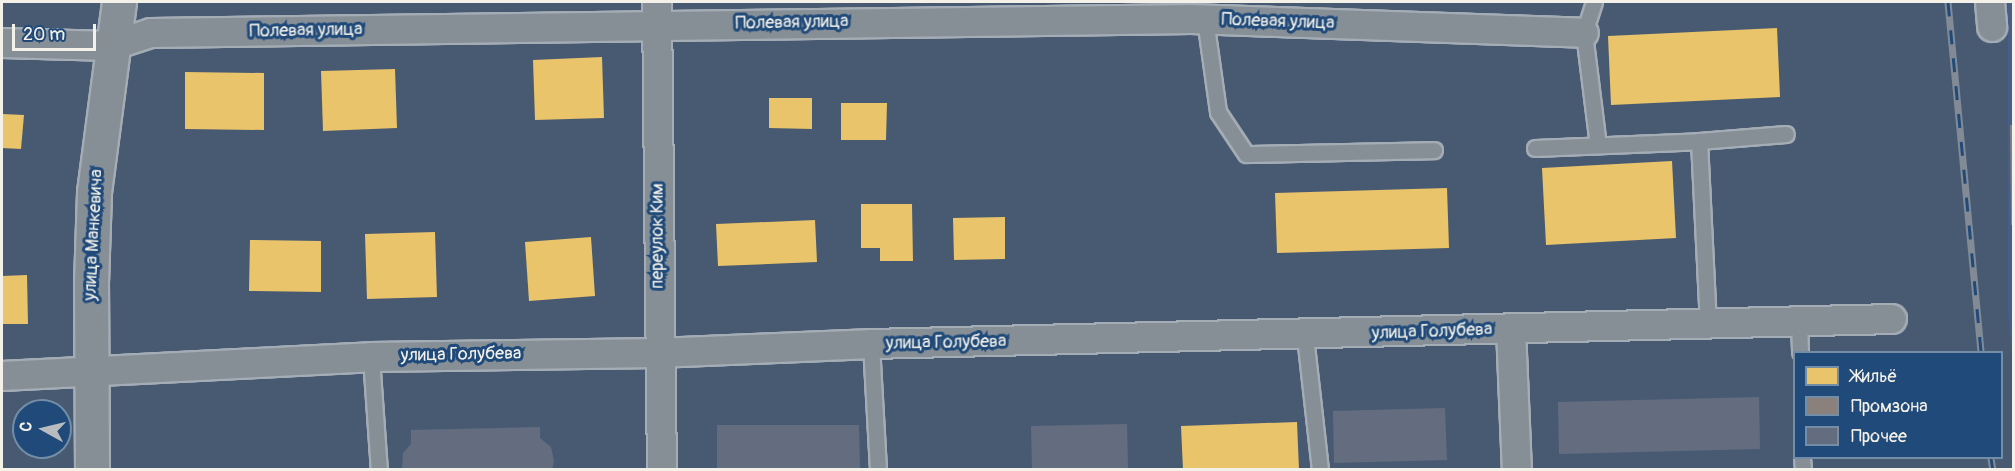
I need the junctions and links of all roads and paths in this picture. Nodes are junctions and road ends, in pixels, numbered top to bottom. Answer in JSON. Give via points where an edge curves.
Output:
{"nodes":[{"id":1,"x":118,"y":2,"type":"edge"},
{"id":2,"x":1593,"y":2,"type":"edge"},
{"id":3,"x":656,"y":13,"type":"edge"},
{"id":4,"x":1196,"y":13,"type":"edge"},
{"id":5,"x":1584,"y":33,"type":"junction"},
{"id":6,"x":2,"y":43,"type":"edge"},
{"id":7,"x":111,"y":46,"type":"junction"},
{"id":8,"x":1785,"y":134,"type":"dead end"},
{"id":9,"x":1699,"y":141,"type":"junction"},
{"id":10,"x":1598,"y":145,"type":"junction"},
{"id":11,"x":1535,"y":148,"type":"dead end"},
{"id":12,"x":1434,"y":150,"type":"dead end"},
{"id":13,"x":1892,"y":319,"type":"dead end"},
{"id":14,"x":1799,"y":322,"type":"junction"},
{"id":15,"x":1708,"y":324,"type":"junction"},
{"id":16,"x":1511,"y":329,"type":"junction"},
{"id":17,"x":1305,"y":336,"type":"junction"},
{"id":18,"x":871,"y":345,"type":"junction"},
{"id":19,"x":1800,"y":351,"type":"edge"},
{"id":20,"x":659,"y":353,"type":"junction"},
{"id":21,"x":372,"y":357,"type":"junction"},
{"id":22,"x":92,"y":372,"type":"junction"},
{"id":23,"x":2,"y":376,"type":"edge"},
{"id":24,"x":92,"y":470,"type":"edge"},
{"id":25,"x":379,"y":470,"type":"edge"},
{"id":26,"x":662,"y":470,"type":"edge"},
{"id":27,"x":878,"y":470,"type":"edge"},
{"id":28,"x":1320,"y":470,"type":"edge"},
{"id":29,"x":1517,"y":470,"type":"edge"}],
"edges":[{"from":1,"to":7,"type":"street","name":"улица Манкевича"},
{"from":2,"to":5,"type":"lane"},
{"from":3,"to":4,"type":"street","name":"Полевая улица"},
{"from":3,"to":7,"type":"street","name":"Полевая улица","via":[[151,33]]},
{"from":3,"to":20,"type":"street","name":"переулок Ким"},
{"from":4,"to":5,"type":"street","name":"Полевая улица"},
{"from":4,"to":12,"type":"lane","via":[[1218,112],[1246,154]]},
{"from":5,"to":10,"type":"lane"},
{"from":6,"to":7,"type":"street","name":"Полевая улица"},
{"from":7,"to":22,"type":"street","name":"улица Манкевича","via":[[94,192]]},
{"from":8,"to":9,"type":"lane"},
{"from":9,"to":10,"type":"lane"},
{"from":9,"to":15,"type":"lane"},
{"from":10,"to":11,"type":"lane"},
{"from":13,"to":14,"type":"street","name":"улица Голубева"},
{"from":14,"to":15,"type":"street","name":"улица Голубева"},
{"from":14,"to":19,"type":"lane"},
{"from":15,"to":16,"type":"street","name":"улица Голубева"},
{"from":16,"to":17,"type":"street","name":"улица Голубева"},
{"from":16,"to":29,"type":"street"},
{"from":17,"to":18,"type":"street","name":"улица Голубева"},
{"from":17,"to":28,"type":"lane"},
{"from":18,"to":20,"type":"street","name":"улица Голубева"},
{"from":18,"to":27,"type":"lane"},
{"from":20,"to":21,"type":"street","name":"улица Голубева"},
{"from":20,"to":26,"type":"street","name":"переулок Ким"},
{"from":21,"to":22,"type":"street","name":"улица Голубева"},
{"from":21,"to":25,"type":"lane"},
{"from":22,"to":23,"type":"street","name":"улица Голубева"},
{"from":22,"to":24,"type":"street","name":"улица Манкевича"}]}
